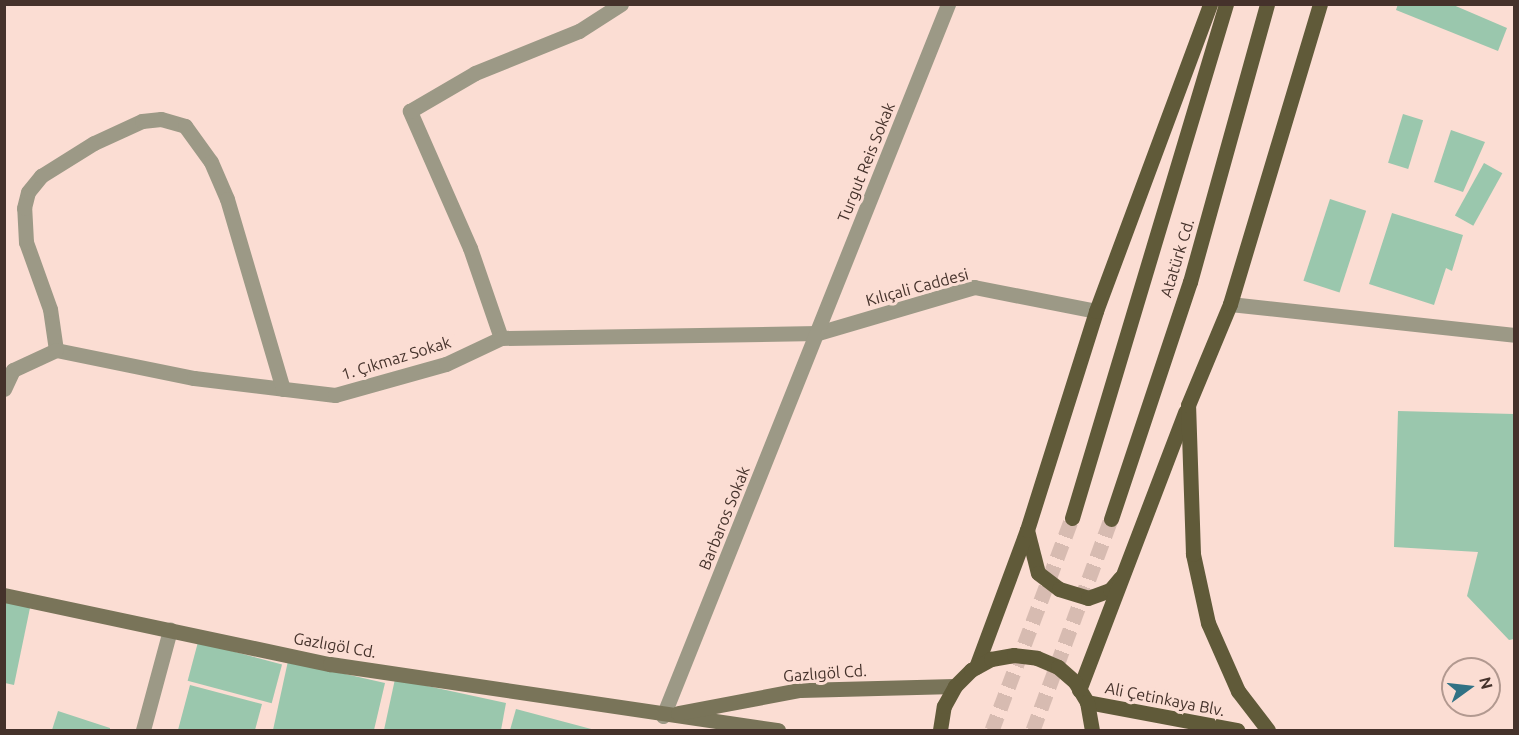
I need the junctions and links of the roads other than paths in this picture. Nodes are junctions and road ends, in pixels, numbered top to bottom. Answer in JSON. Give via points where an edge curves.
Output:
{"nodes":[{"id":1,"x":621,"y":4,"type":"edge"},
{"id":2,"x":948,"y":4,"type":"edge"},
{"id":3,"x":1210,"y":4,"type":"edge"},
{"id":4,"x":1226,"y":4,"type":"edge"},
{"id":5,"x":1267,"y":4,"type":"edge"},
{"id":6,"x":1320,"y":4,"type":"edge"},
{"id":7,"x":1230,"y":304,"type":"junction"},
{"id":8,"x":1096,"y":311,"type":"junction"},
{"id":9,"x":818,"y":333,"type":"junction"},
{"id":10,"x":1515,"y":334,"type":"edge"},
{"id":11,"x":501,"y":338,"type":"junction"},
{"id":12,"x":56,"y":350,"type":"junction"},
{"id":13,"x":4,"y":389,"type":"edge"},
{"id":14,"x":283,"y":389,"type":"junction"},
{"id":15,"x":1188,"y":405,"type":"junction"},
{"id":16,"x":1072,"y":518,"type":"tunnel mouth"},
{"id":17,"x":1111,"y":519,"type":"tunnel mouth"},
{"id":18,"x":1027,"y":530,"type":"junction"},
{"id":19,"x":1125,"y":572,"type":"junction"},
{"id":20,"x":4,"y":596,"type":"edge"},
{"id":21,"x":170,"y":630,"type":"junction"},
{"id":22,"x":976,"y":667,"type":"junction"},
{"id":23,"x":955,"y":686,"type":"junction"},
{"id":24,"x":1083,"y":696,"type":"junction"},
{"id":25,"x":663,"y":716,"type":"junction"},
{"id":26,"x":143,"y":730,"type":"edge"},
{"id":27,"x":778,"y":730,"type":"edge"},
{"id":28,"x":940,"y":730,"type":"edge"},
{"id":29,"x":1092,"y":730,"type":"edge"},
{"id":30,"x":1237,"y":730,"type":"edge"},
{"id":31,"x":1268,"y":730,"type":"edge"}],
"edges":[{"from":1,"to":11,"type":"street","via":[[579,32],[475,73],[410,111],[458,218]]},
{"from":2,"to":9,"type":"street","name":"Turgut Reis Sokak"},
{"from":3,"to":8,"type":"main road"},
{"from":4,"to":16,"type":"main road","name":"Atatürk Cd."},
{"from":5,"to":17,"type":"main road","name":"Atatürk Cd.","via":[[1190,282]]},
{"from":6,"to":7,"type":"main road"},
{"from":7,"to":10,"type":"street"},
{"from":7,"to":15,"type":"main road"},
{"from":8,"to":9,"type":"street","name":"Kılıçali Caddesi","via":[[974,287]]},
{"from":8,"to":18,"type":"main road"},
{"from":9,"to":11,"type":"street","name":"1. Çıkmaz Sokak"},
{"from":9,"to":25,"type":"street","name":"Barbaros Sokak"},
{"from":11,"to":14,"type":"street","name":"1. Çıkmaz Sokak","via":[[446,364],[335,395]]},
{"from":12,"to":13,"type":"street","via":[[13,370]]},
{"from":12,"to":14,"type":"street","name":"1. Çıkmaz Sokak","via":[[194,378]]},
{"from":12,"to":14,"type":"street","via":[[50,309],[26,242],[24,208],[28,192],[41,176],[94,143],[142,121],[161,119],[185,126],[211,162],[227,199]]},
{"from":15,"to":19,"type":"main road"},
{"from":15,"to":31,"type":"main road","via":[[1193,554],[1208,623],[1238,691]]},
{"from":18,"to":19,"type":"main road","via":[[1038,573],[1059,589],[1088,598],[1110,590]]},
{"from":18,"to":22,"type":"main road"},
{"from":19,"to":24,"type":"main road"},
{"from":20,"to":21,"type":"street","name":"Gazlıgöl Cd."},
{"from":21,"to":25,"type":"street","name":"Gazlıgöl Cd.","via":[[330,664]]},
{"from":21,"to":26,"type":"street"},
{"from":22,"to":23,"type":"main road"},
{"from":22,"to":24,"type":"main road","via":[[1014,655],[1036,658],[1058,667]]},
{"from":23,"to":25,"type":"street","name":"Gazlıgöl Cd.","via":[[800,690]]},
{"from":23,"to":28,"type":"main road","via":[[944,706]]},
{"from":24,"to":29,"type":"main road"},
{"from":24,"to":30,"type":"main road","name":"Ali Çetinkaya Blv."},
{"from":25,"to":27,"type":"street","name":"Gazlıgöl Cd."}]}
